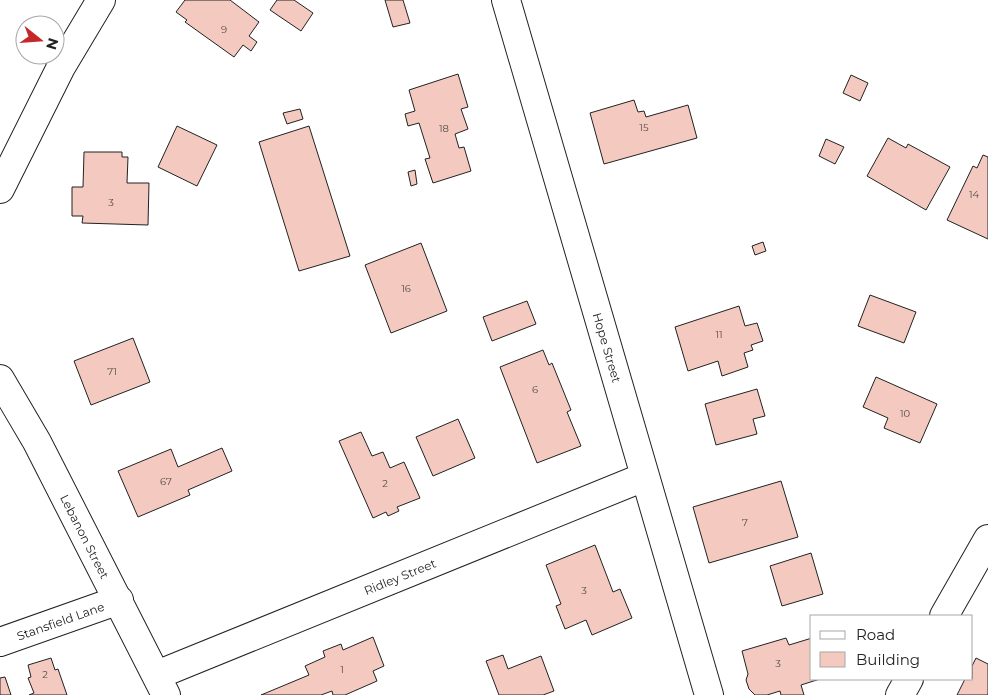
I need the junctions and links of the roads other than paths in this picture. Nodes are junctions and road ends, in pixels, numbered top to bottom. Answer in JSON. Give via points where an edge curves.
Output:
{"nodes":[{"id":1,"x":101,"y":0,"type":"edge"},
{"id":2,"x":506,"y":0,"type":"edge"},
{"id":3,"x":0,"y":189,"type":"edge"},
{"id":4,"x":0,"y":378,"type":"edge"},
{"id":5,"x":644,"y":477,"type":"junction"},
{"id":6,"x":988,"y":539,"type":"edge"},
{"id":7,"x":119,"y":600,"type":"junction"},
{"id":8,"x":945,"y":615,"type":"edge"},
{"id":9,"x":0,"y":642,"type":"edge"},
{"id":10,"x":908,"y":680,"type":"edge"},
{"id":11,"x":162,"y":685,"type":"edge"},
{"id":12,"x":709,"y":695,"type":"edge"},
{"id":13,"x":900,"y":695,"type":"edge"}],
"edges":[{"from":1,"to":3,"type":"main road","via":[[61,67]]},
{"from":2,"to":5,"type":"main road","name":"Hope Street"},
{"from":4,"to":7,"type":"main road","name":"Lebanon Street"},
{"from":5,"to":11,"type":"main road","name":"Ridley Street"},
{"from":5,"to":12,"type":"main road","name":"Hope Street"},
{"from":6,"to":8,"type":"main road"},
{"from":7,"to":9,"type":"main road","name":"Stansfield Lane"},
{"from":7,"to":11,"type":"main road","name":"Lebanon Street"},
{"from":10,"to":13,"type":"main road"}]}
